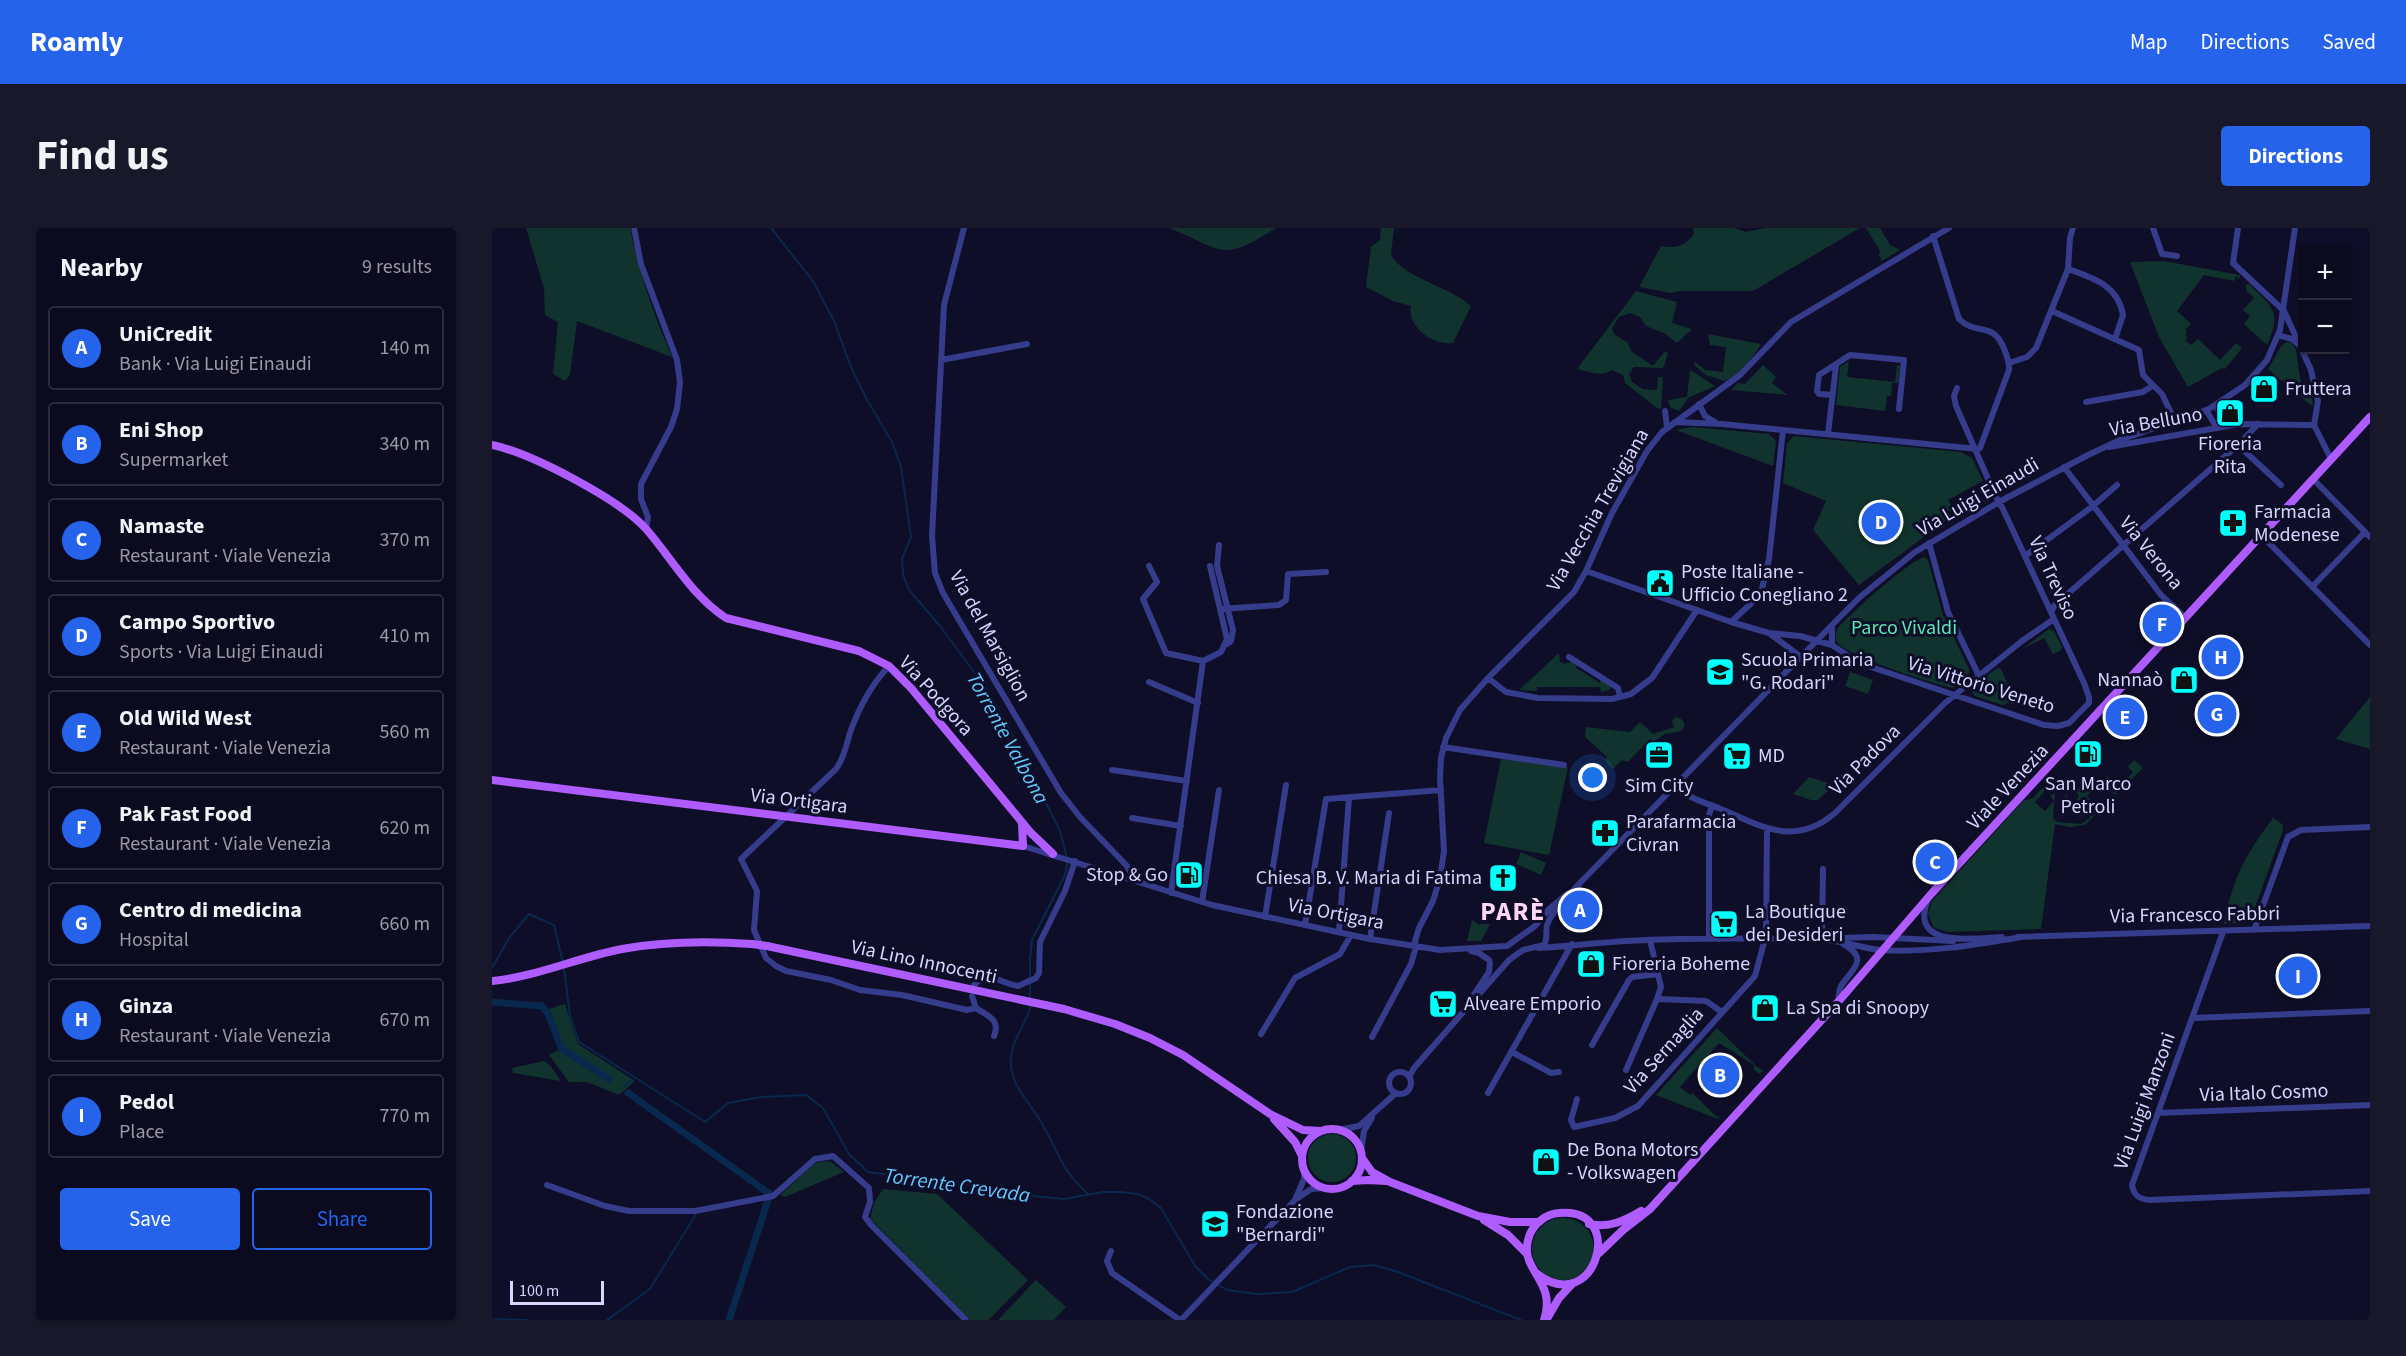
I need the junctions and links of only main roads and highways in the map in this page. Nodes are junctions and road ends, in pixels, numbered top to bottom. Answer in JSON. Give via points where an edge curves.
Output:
{"nodes":[{"id":1,"x":2370,"y":417,"type":"edge"},
{"id":2,"x":492,"y":445,"type":"edge"},
{"id":3,"x":492,"y":780,"type":"edge"},
{"id":4,"x":1022,"y":823,"type":"junction"},
{"id":5,"x":1032,"y":835,"type":"junction"},
{"id":6,"x":1025,"y":847,"type":"junction"},
{"id":7,"x":1056,"y":855,"type":"road end"},
{"id":8,"x":494,"y":981,"type":"edge"},
{"id":9,"x":1270,"y":1114,"type":"junction"},
{"id":10,"x":1321,"y":1131,"type":"junction"},
{"id":11,"x":1362,"y":1154,"type":"junction"},
{"id":12,"x":1303,"y":1157,"type":"junction"},
{"id":13,"x":1352,"y":1181,"type":"junction"},
{"id":14,"x":1390,"y":1182,"type":"junction"},
{"id":15,"x":1672,"y":1183,"type":"junction"},
{"id":16,"x":1478,"y":1216,"type":"junction"},
{"id":17,"x":1539,"y":1222,"type":"junction"},
{"id":18,"x":1589,"y":1224,"type":"junction"},
{"id":19,"x":1599,"y":1253,"type":"junction"},
{"id":20,"x":1527,"y":1254,"type":"junction"},
{"id":21,"x":1536,"y":1273,"type":"junction"},
{"id":22,"x":1572,"y":1284,"type":"junction"},
{"id":23,"x":1545,"y":1320,"type":"edge"}],
"edges":[{"from":1,"to":15,"type":"main road","name":"Viale Venezia","via":[[1932,893]]},
{"from":2,"to":4,"type":"main road","name":"Via Podgora","via":[[537,460],[624,509],[646,529],[699,594],[726,618],[859,651],[889,666]]},
{"from":3,"to":6,"type":"main road","name":"Via Ortigara"},
{"from":4,"to":5,"type":"main road","name":"Via Podgora"},
{"from":4,"to":6,"type":"main road"},
{"from":5,"to":6,"type":"main road","via":[[1032,842]]},
{"from":5,"to":7,"type":"main road","name":"Via Podgora"},
{"from":8,"to":9,"type":"main road","name":"Via Lino Innocenti","bridge":true,"via":[[622,949],[674,942],[767,946],[1106,1022],[1183,1054]]},
{"from":9,"to":10,"type":"main road","name":"Via Lino Innocenti","via":[[1303,1130]]},
{"from":9,"to":12,"type":"main road","name":"Via Lino Innocenti"},
{"from":10,"to":11,"type":"main road","via":[[1338,1130],[1353,1137]]},
{"from":10,"to":12,"type":"main road","via":[[1308,1142]]},
{"from":11,"to":13,"type":"main road","via":[[1361,1167]]},
{"from":11,"to":14,"type":"main road","via":[[1372,1172]]},
{"from":12,"to":13,"type":"main road","via":[[1309,1177],[1325,1188],[1339,1188]]},
{"from":13,"to":14,"type":"main road"},
{"from":14,"to":16,"type":"main road"},
{"from":15,"to":18,"type":"main road","name":"Viale Venezia","via":[[1626,1220],[1611,1225]]},
{"from":15,"to":19,"type":"main road","name":"Viale Venezia","via":[[1650,1209]]},
{"from":16,"to":17,"type":"main road"},
{"from":16,"to":20,"type":"main road","via":[[1508,1235]]},
{"from":17,"to":18,"type":"main road","name":"Viale Venezia","via":[[1553,1214],[1568,1213]]},
{"from":17,"to":20,"type":"main road","via":[[1529,1237]]},
{"from":18,"to":19,"type":"main road","via":[[1595,1232]]},
{"from":19,"to":22,"type":"main road","name":"Viale Venezia","via":[[1590,1272]]},
{"from":20,"to":21,"type":"main road","name":"Viale Venezia"},
{"from":21,"to":22,"type":"main road","via":[[1552,1283]]},
{"from":21,"to":23,"type":"main road","name":"Viale Venezia","via":[[1548,1299]]},
{"from":22,"to":23,"type":"main road","name":"Viale Venezia"}]}
